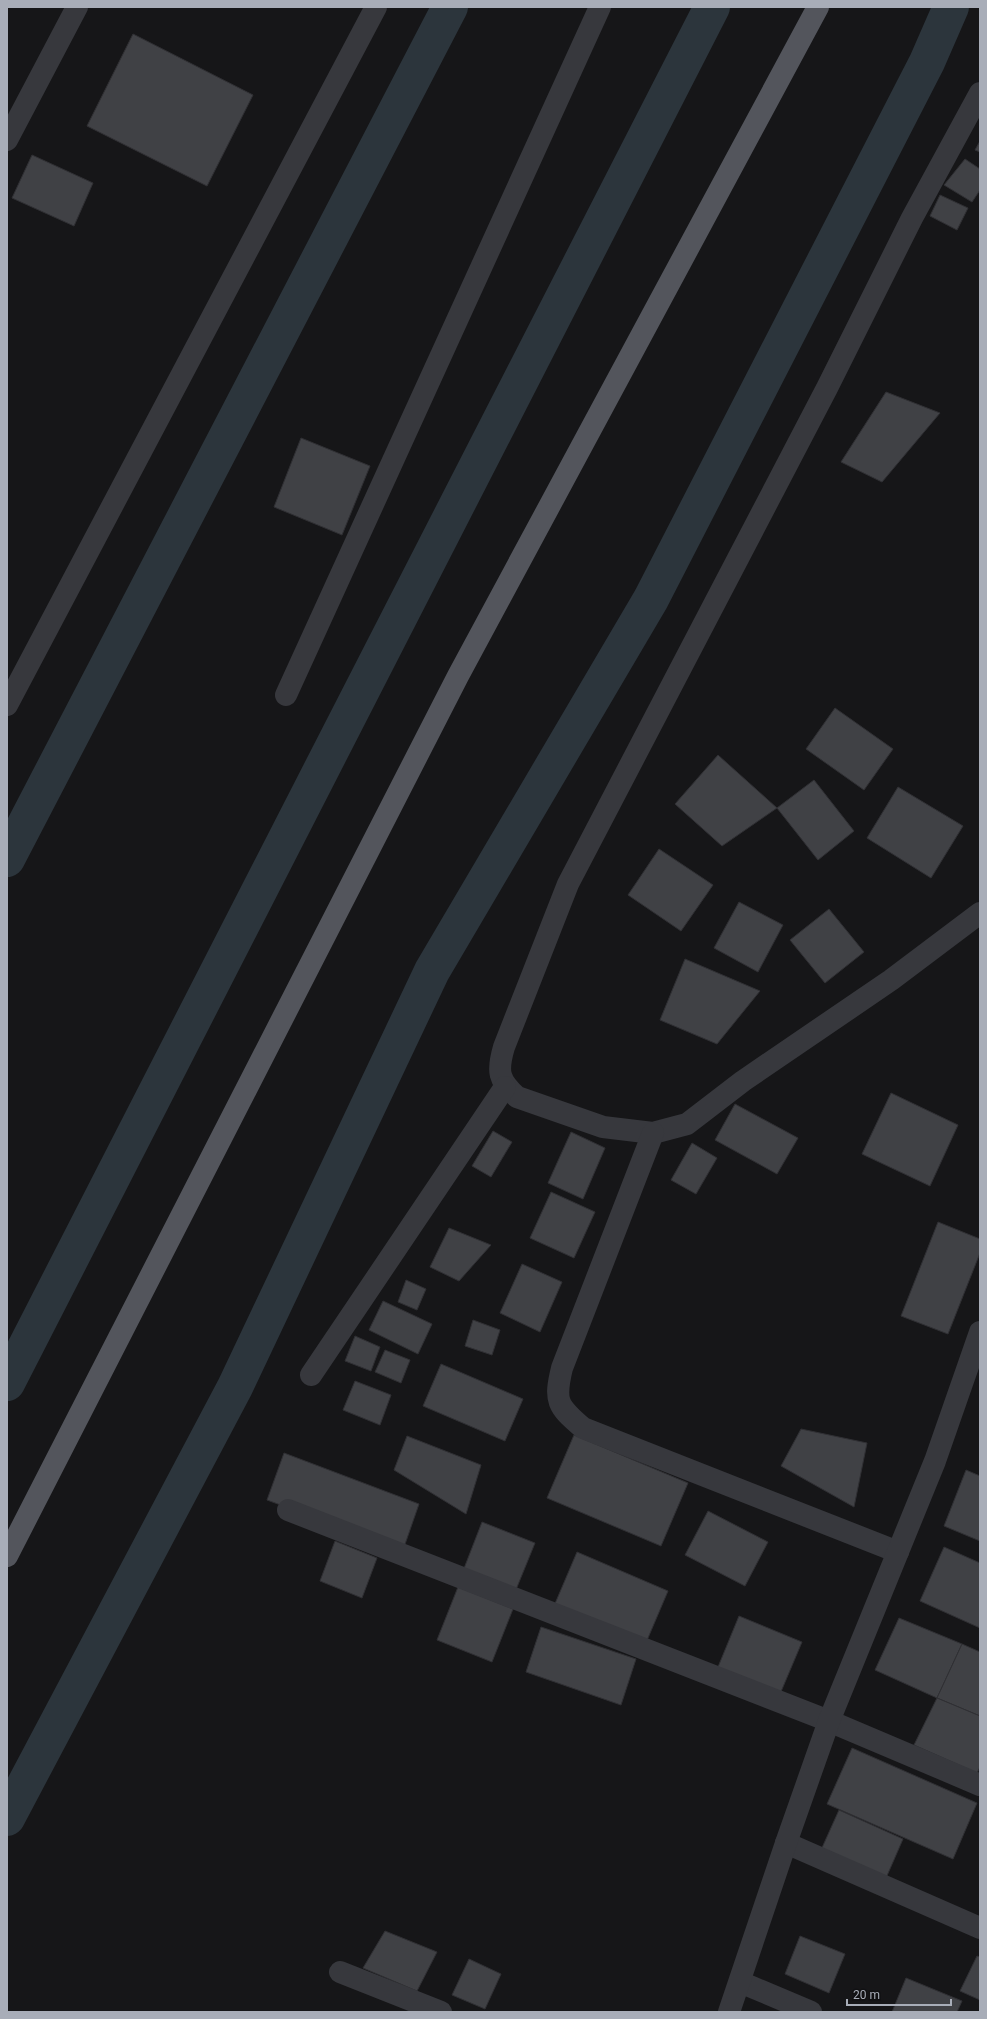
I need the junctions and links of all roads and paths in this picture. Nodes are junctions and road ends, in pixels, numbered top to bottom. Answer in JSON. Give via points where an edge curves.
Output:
{"nodes":[{"id":1,"x":78,"y":7,"type":"edge"},
{"id":2,"x":376,"y":7,"type":"edge"},
{"id":3,"x":600,"y":7,"type":"edge"},
{"id":4,"x":818,"y":7,"type":"edge"},
{"id":5,"x":980,"y":93,"type":"edge"},
{"id":6,"x":7,"y":140,"type":"edge"},
{"id":7,"x":286,"y":695,"type":"dead end"},
{"id":8,"x":7,"y":705,"type":"edge"},
{"id":9,"x":980,"y":913,"type":"edge"},
{"id":10,"x":505,"y":1087,"type":"junction"},
{"id":11,"x":654,"y":1133,"type":"junction"},
{"id":12,"x":980,"y":1332,"type":"edge"},
{"id":13,"x":311,"y":1375,"type":"dead end"},
{"id":14,"x":288,"y":1510,"type":"dead end"},
{"id":15,"x":898,"y":1552,"type":"junction"},
{"id":16,"x":7,"y":1556,"type":"edge"},
{"id":17,"x":829,"y":1721,"type":"junction"},
{"id":18,"x":980,"y":1785,"type":"edge"},
{"id":19,"x":786,"y":1843,"type":"junction"},
{"id":20,"x":980,"y":1928,"type":"edge"},
{"id":21,"x":340,"y":1972,"type":"dead end"},
{"id":22,"x":740,"y":1982,"type":"junction"},
{"id":23,"x":441,"y":2012,"type":"edge"},
{"id":24,"x":730,"y":2012,"type":"edge"},
{"id":25,"x":811,"y":2012,"type":"edge"}],
"edges":[{"from":1,"to":6,"type":"street"},
{"from":2,"to":8,"type":"street"},
{"from":3,"to":7,"type":"street"},
{"from":4,"to":16,"type":"main road","via":[[458,676]]},
{"from":5,"to":10,"type":"street","via":[[912,218],[827,388],[568,884],[504,1047],[500,1074]]},
{"from":9,"to":11,"type":"street","via":[[891,980],[743,1081],[687,1124]]},
{"from":10,"to":11,"type":"street","via":[[517,1097],[604,1127]]},
{"from":10,"to":13,"type":"street"},
{"from":11,"to":15,"type":"street","via":[[562,1368],[556,1392],[564,1413],[583,1428]]},
{"from":12,"to":15,"type":"street","via":[[935,1461]]},
{"from":14,"to":17,"type":"street"},
{"from":15,"to":17,"type":"street"},
{"from":17,"to":18,"type":"street"},
{"from":17,"to":19,"type":"street"},
{"from":19,"to":20,"type":"street"},
{"from":19,"to":22,"type":"street"},
{"from":21,"to":23,"type":"street"},
{"from":22,"to":24,"type":"street"},
{"from":22,"to":25,"type":"street"}]}
